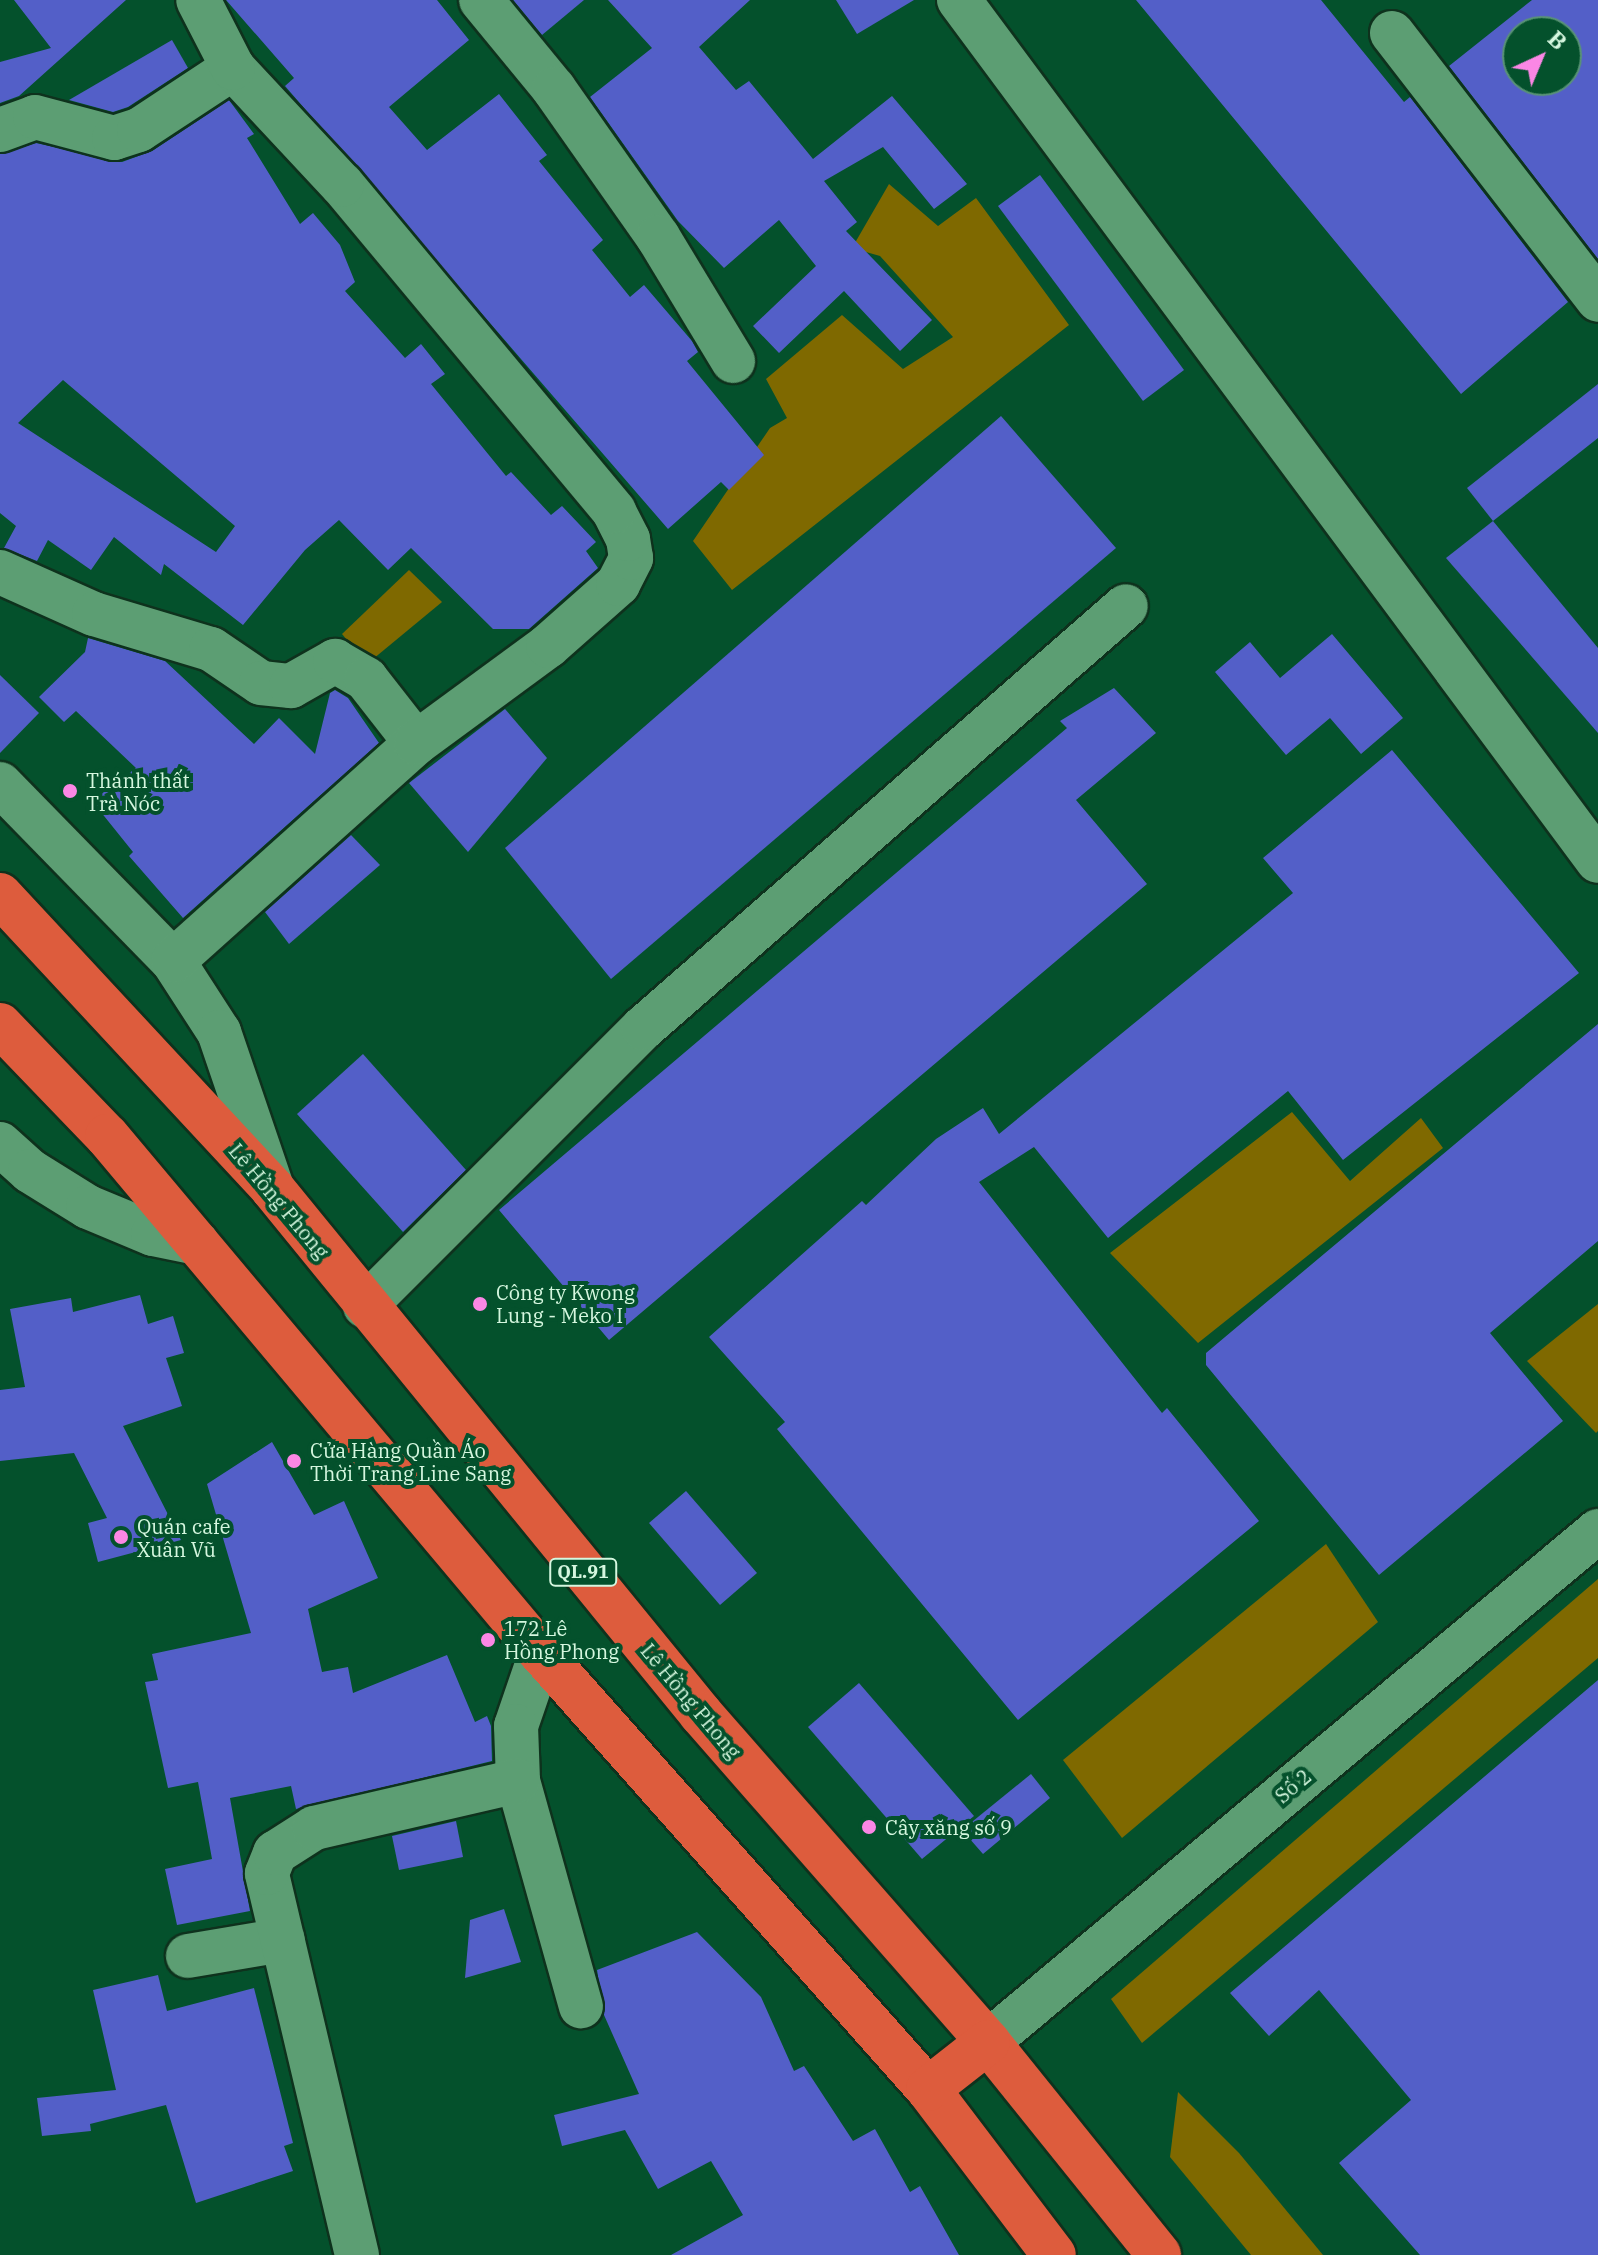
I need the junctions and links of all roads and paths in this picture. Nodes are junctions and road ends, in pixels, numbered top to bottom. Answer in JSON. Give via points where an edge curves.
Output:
{"nodes":[{"id":1,"x":198,"y":0,"type":"edge"},
{"id":2,"x":481,"y":0,"type":"edge"},
{"id":3,"x":959,"y":0,"type":"edge"},
{"id":4,"x":1392,"y":33,"type":"dead end"},
{"id":5,"x":233,"y":68,"type":"junction"},
{"id":6,"x":0,"y":130,"type":"edge"},
{"id":7,"x":1598,"y":300,"type":"edge"},
{"id":8,"x":733,"y":361,"type":"dead end"},
{"id":9,"x":0,"y":572,"type":"edge"},
{"id":10,"x":1126,"y":606,"type":"dead end"},
{"id":11,"x":416,"y":743,"type":"junction"},
{"id":12,"x":0,"y":784,"type":"edge"},
{"id":13,"x":1598,"y":861,"type":"edge"},
{"id":14,"x":0,"y":895,"type":"edge"},
{"id":15,"x":173,"y":961,"type":"junction"},
{"id":16,"x":0,"y":1025,"type":"edge"},
{"id":17,"x":0,"y":1144,"type":"edge"},
{"id":18,"x":272,"y":1188,"type":"junction"},
{"id":19,"x":197,"y":1243,"type":"junction"},
{"id":20,"x":365,"y":1306,"type":"junction"},
{"id":21,"x":1598,"y":1531,"type":"edge"},
{"id":22,"x":541,"y":1653,"type":"junction"},
{"id":23,"x":518,"y":1781,"type":"junction"},
{"id":24,"x":283,"y":1940,"type":"junction"},
{"id":25,"x":188,"y":1956,"type":"dead end"},
{"id":26,"x":581,"y":2006,"type":"dead end"},
{"id":27,"x":988,"y":2042,"type":"junction"},
{"id":28,"x":928,"y":2089,"type":"junction"},
{"id":29,"x":357,"y":2255,"type":"edge"},
{"id":30,"x":1054,"y":2255,"type":"edge"},
{"id":31,"x":1159,"y":2255,"type":"edge"}],
"edges":[{"from":1,"to":5,"type":"street"},
{"from":2,"to":8,"type":"street","via":[[554,89],[658,237]]},
{"from":3,"to":13,"type":"street"},
{"from":4,"to":7,"type":"street"},
{"from":5,"to":6,"type":"street","via":[[139,130],[114,138],[35,117]]},
{"from":5,"to":11,"type":"street","via":[[342,185],[614,511],[628,539],[631,558],[618,584],[548,646]]},
{"from":9,"to":11,"type":"street","via":[[94,614],[211,649],[261,683],[291,686],[335,661],[366,679]]},
{"from":10,"to":20,"type":"street","via":[[643,1028]]},
{"from":11,"to":15,"type":"street"},
{"from":12,"to":15,"type":"street"},
{"from":14,"to":18,"type":"highway","name":"Lê Hồng Phong","number":"QL.91"},
{"from":15,"to":18,"type":"street","via":[[219,1032]]},
{"from":16,"to":19,"type":"highway","via":[[107,1136]]},
{"from":17,"to":19,"type":"street","via":[[30,1171],[88,1207],[153,1234]]},
{"from":18,"to":20,"type":"highway","name":"Lê Hồng Phong","number":"QL.91"},
{"from":19,"to":22,"type":"highway"},
{"from":20,"to":27,"type":"highway","name":"Lê Hồng Phong","number":"QL.91","via":[[701,1714]]},
{"from":21,"to":27,"type":"street","name":"Số 2"},
{"from":22,"to":23,"type":"street","via":[[516,1726]]},
{"from":22,"to":28,"type":"highway"},
{"from":23,"to":24,"type":"street","via":[[314,1828],[290,1839],[275,1853],[267,1873]]},
{"from":23,"to":26,"type":"street"},
{"from":24,"to":25,"type":"street"},
{"from":24,"to":29,"type":"street"},
{"from":27,"to":28,"type":"highway"},
{"from":27,"to":31,"type":"highway","name":"Lê Hồng Phong","number":"QL.91"},
{"from":28,"to":30,"type":"highway"}]}
